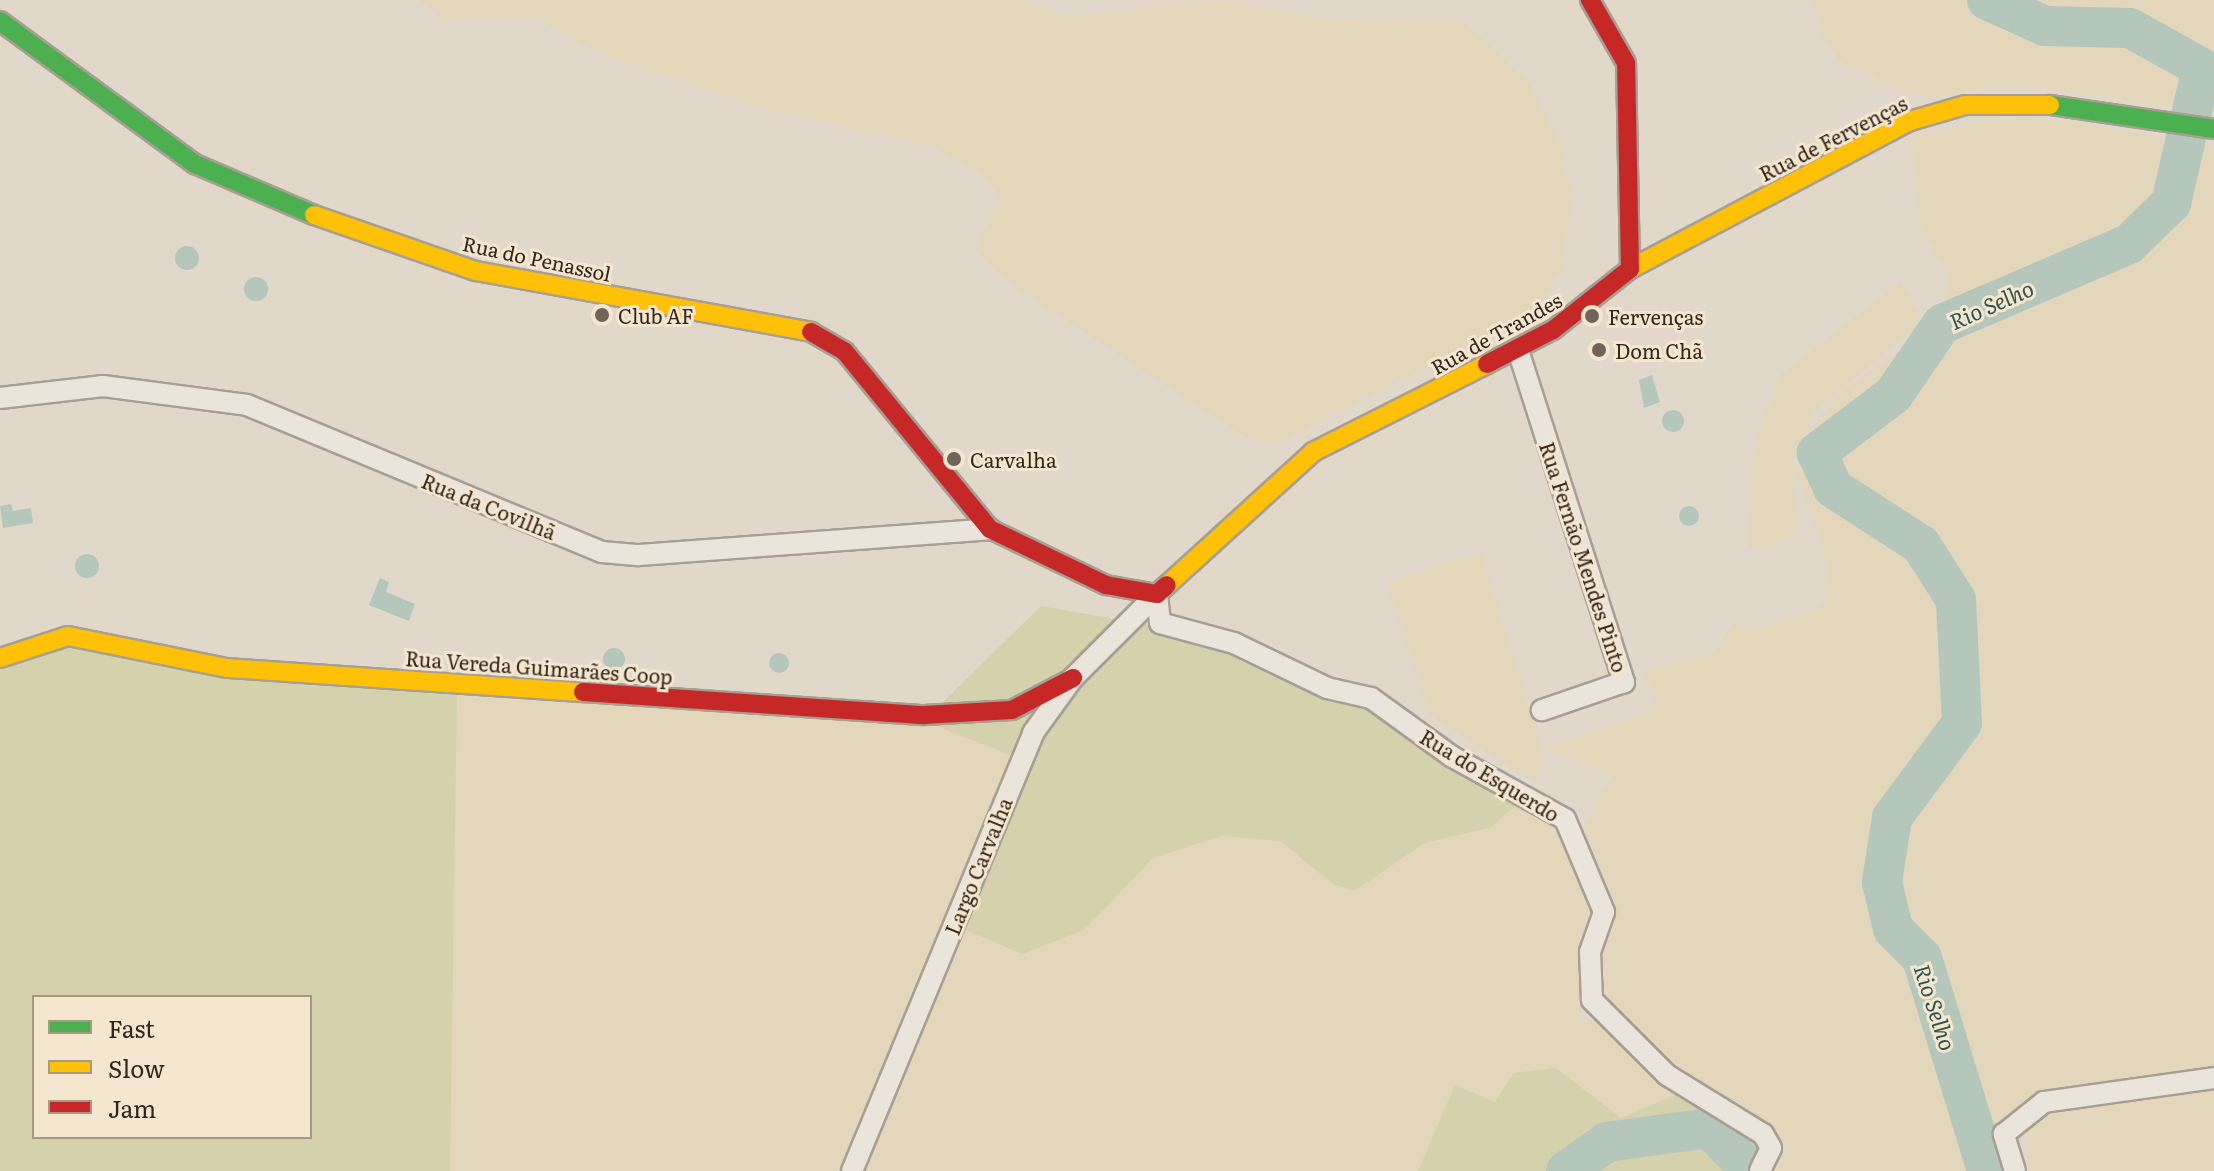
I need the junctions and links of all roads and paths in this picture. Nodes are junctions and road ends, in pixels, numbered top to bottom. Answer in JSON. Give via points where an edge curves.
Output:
{"nodes":[{"id":1,"x":1590,"y":0,"type":"edge"},
{"id":2,"x":0,"y":21,"type":"edge"},
{"id":3,"x":2214,"y":129,"type":"edge"},
{"id":4,"x":1630,"y":269,"type":"junction"},
{"id":5,"x":1518,"y":350,"type":"junction"},
{"id":6,"x":0,"y":398,"type":"edge"},
{"id":7,"x":990,"y":529,"type":"junction"},
{"id":8,"x":1157,"y":594,"type":"junction"},
{"id":9,"x":0,"y":658,"type":"edge"},
{"id":10,"x":1073,"y":678,"type":"junction"},
{"id":11,"x":1542,"y":710,"type":"dead end"},
{"id":12,"x":2214,"y":1078,"type":"edge"},
{"id":13,"x":1762,"y":1168,"type":"edge"},
{"id":14,"x":852,"y":1171,"type":"edge"},
{"id":15,"x":2015,"y":1171,"type":"edge"}],
"edges":[{"from":1,"to":4,"type":"street","via":[[1626,63],[1633,131]]},
{"from":2,"to":7,"type":"street","name":"Rua do Penassol","via":[[195,164],[275,201],[476,271],[811,332],[845,352]]},
{"from":3,"to":4,"type":"street","name":"Rua de Fervenças","via":[[2017,100],[1965,105],[1910,121]]},
{"from":4,"to":5,"type":"street","name":"Rua de Trandes"},
{"from":5,"to":8,"type":"street","name":"Rua de Trandes","via":[[1313,452]]},
{"from":5,"to":11,"type":"street","name":"Rua Fernão Mendes Pinto","via":[[1624,682]]},
{"from":6,"to":7,"type":"street","name":"Rua da Covilhã","via":[[103,386],[247,405],[602,552],[639,555]]},
{"from":7,"to":8,"type":"street","via":[[1106,585]]},
{"from":8,"to":10,"type":"street","name":"Largo Carvalha"},
{"from":8,"to":13,"type":"street","name":"Rua do Esquerdo","via":[[1160,623],[1234,643],[1327,688],[1371,698],[1451,756],[1565,819],[1604,912],[1590,952],[1592,1000],[1667,1075],[1763,1134],[1771,1148]]},
{"from":9,"to":10,"type":"street","name":"Rua Vereda Guimarães Coop","via":[[68,636],[227,668],[924,715],[1012,710]]},
{"from":10,"to":14,"type":"street","name":"Largo Carvalha","via":[[1033,733]]},
{"from":12,"to":15,"type":"street","via":[[2044,1102],[2004,1134]]}]}
